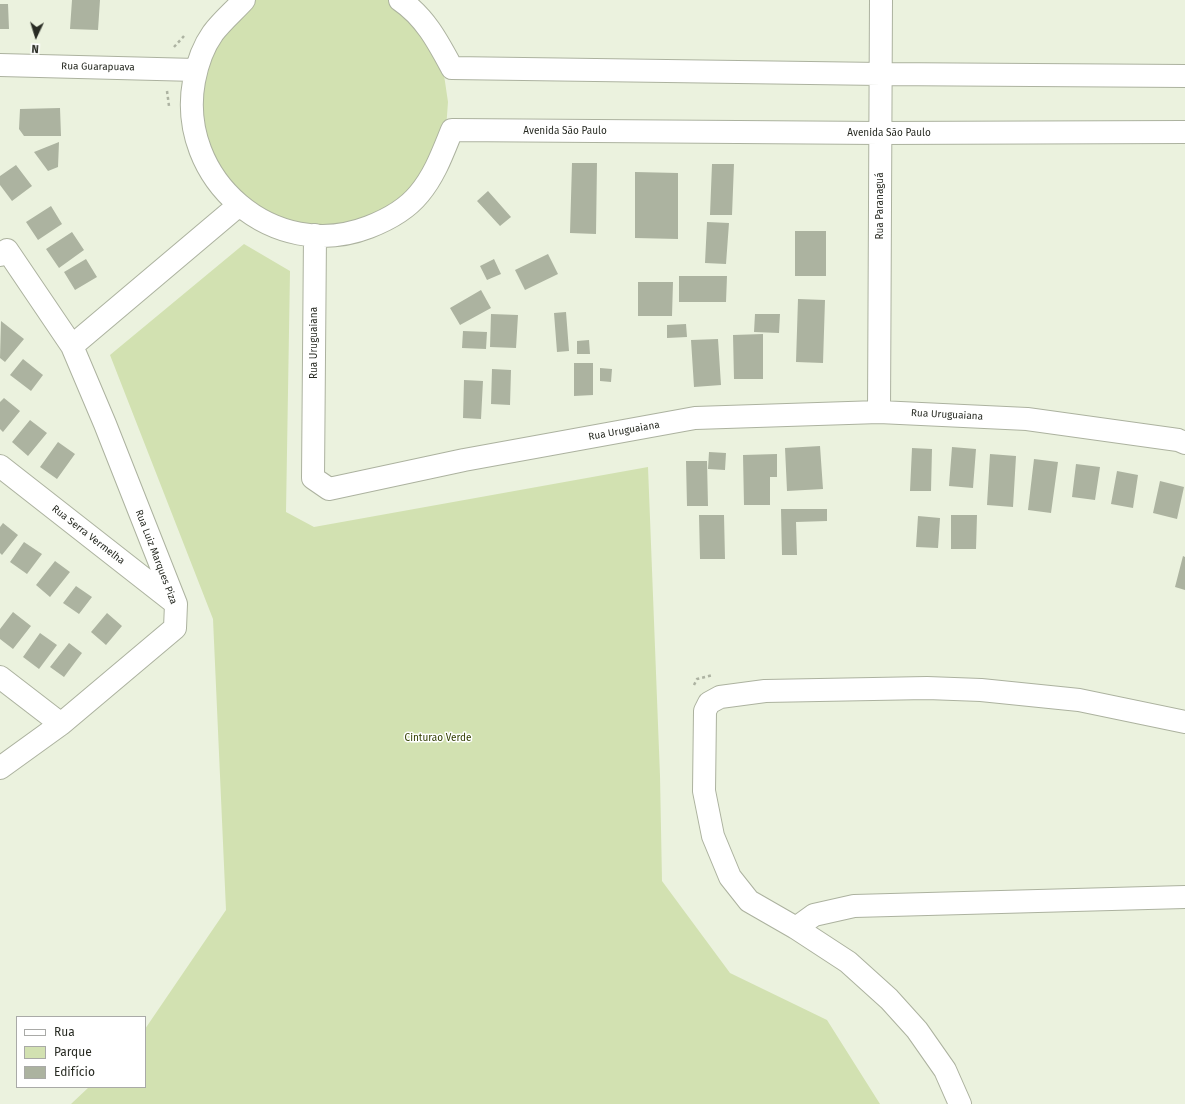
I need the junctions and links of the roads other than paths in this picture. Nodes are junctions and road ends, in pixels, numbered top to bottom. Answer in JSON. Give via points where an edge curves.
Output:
{"nodes":[{"id":1,"x":244,"y":0,"type":"edge"},
{"id":2,"x":400,"y":0,"type":"edge"},
{"id":3,"x":881,"y":0,"type":"edge"},
{"id":4,"x":0,"y":65,"type":"edge"},
{"id":5,"x":196,"y":70,"type":"junction"},
{"id":6,"x":880,"y":74,"type":"junction"},
{"id":7,"x":1185,"y":76,"type":"edge"},
{"id":8,"x":1185,"y":132,"type":"edge"},
{"id":9,"x":880,"y":133,"type":"junction"},
{"id":10,"x":239,"y":205,"type":"junction"},
{"id":11,"x":315,"y":235,"type":"junction"},
{"id":12,"x":0,"y":255,"type":"edge"},
{"id":13,"x":72,"y":346,"type":"junction"},
{"id":14,"x":879,"y":412,"type":"junction"},
{"id":15,"x":1185,"y":442,"type":"edge"},
{"id":16,"x":0,"y":466,"type":"edge"},
{"id":17,"x":176,"y":604,"type":"junction"},
{"id":18,"x":0,"y":677,"type":"edge"},
{"id":19,"x":1185,"y":722,"type":"edge"},
{"id":20,"x":61,"y":724,"type":"junction"},
{"id":21,"x":0,"y":768,"type":"edge"},
{"id":22,"x":1185,"y":897,"type":"edge"},
{"id":23,"x":796,"y":928,"type":"junction"},
{"id":24,"x":960,"y":1104,"type":"edge"}],
"edges":[{"from":1,"to":5,"type":"street","name":"Avenida São Paulo","via":[[213,33]]},
{"from":2,"to":6,"type":"street","via":[[411,7],[435,36],[452,68]]},
{"from":3,"to":6,"type":"street","name":"Rua Paranaguá"},
{"from":4,"to":5,"type":"street","name":"Rua Guarapuava"},
{"from":5,"to":10,"type":"street","name":"Avenida São Paulo","via":[[192,94],[192,120],[197,142],[218,183]]},
{"from":6,"to":7,"type":"street"},
{"from":6,"to":9,"type":"street","name":"Rua Paranaguá"},
{"from":8,"to":9,"type":"street","name":"Avenida São Paulo"},
{"from":9,"to":11,"type":"street","name":"Avenida São Paulo","via":[[452,130],[432,176],[419,194],[401,211],[360,230],[339,235]]},
{"from":9,"to":14,"type":"street","name":"Rua Paranaguá"},
{"from":10,"to":11,"type":"street","name":"Avenida São Paulo","via":[[270,224],[292,232]]},
{"from":10,"to":13,"type":"street"},
{"from":11,"to":14,"type":"street","name":"Rua Uruguaiana","via":[[313,478],[329,489],[464,460],[695,418]]},
{"from":12,"to":13,"type":"street","name":"Rua Luiz Marques Piza","via":[[7,250]]},
{"from":13,"to":17,"type":"street","name":"Rua Luiz Marques Piza"},
{"from":14,"to":15,"type":"street","name":"Rua Uruguaiana","via":[[1027,419]]},
{"from":16,"to":17,"type":"street","name":"Rua Serra Vermelha"},
{"from":17,"to":20,"type":"street","name":"Rua Luiz Marques Piza","via":[[175,628]]},
{"from":18,"to":20,"type":"street"},
{"from":19,"to":23,"type":"street","via":[[1079,700],[981,690],[825,689],[765,691],[720,697],[709,703],[705,711],[704,791],[713,836],[730,877],[749,901]]},
{"from":20,"to":21,"type":"street","name":"Rua Luiz Marques Piza"},
{"from":22,"to":23,"type":"street","via":[[854,906],[814,915]]},
{"from":23,"to":24,"type":"street","via":[[848,962],[889,999],[917,1030],[945,1070]]}]}
